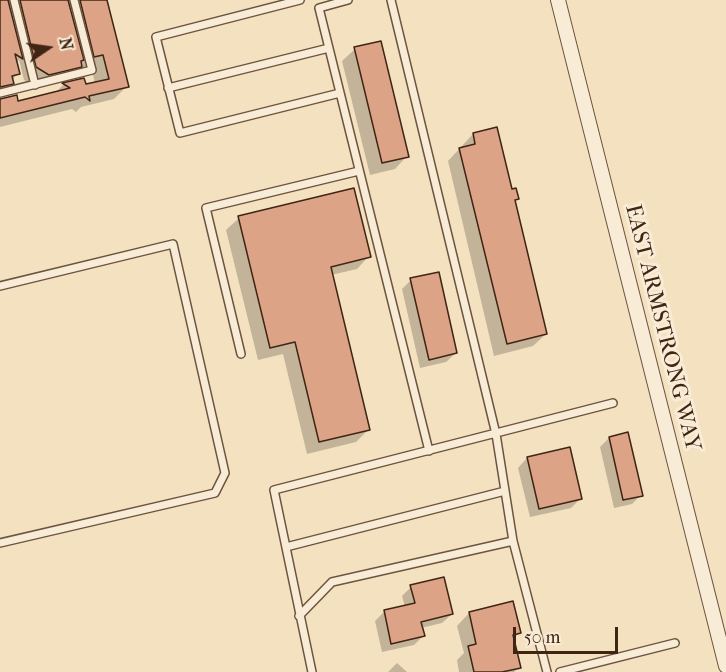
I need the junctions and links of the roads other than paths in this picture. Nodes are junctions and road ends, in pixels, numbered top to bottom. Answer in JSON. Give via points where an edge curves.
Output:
{"nodes":[{"id":1,"x":14,"y":0,"type":"edge"},
{"id":2,"x":74,"y":0,"type":"edge"},
{"id":3,"x":300,"y":0,"type":"edge"},
{"id":4,"x":348,"y":0,"type":"edge"},
{"id":5,"x":391,"y":0,"type":"edge"},
{"id":6,"x":558,"y":0,"type":"edge"},
{"id":7,"x":318,"y":4,"type":"edge"},
{"id":8,"x":329,"y":48,"type":"junction"},
{"id":9,"x":34,"y":85,"type":"junction"},
{"id":10,"x":168,"y":88,"type":"junction"},
{"id":11,"x":0,"y":93,"type":"edge"},
{"id":12,"x":340,"y":93,"type":"junction"},
{"id":13,"x":359,"y":171,"type":"junction"},
{"id":14,"x":0,"y":286,"type":"edge"},
{"id":15,"x":241,"y":354,"type":"dead end"},
{"id":16,"x":613,"y":403,"type":"dead end"},
{"id":17,"x":496,"y":434,"type":"junction"},
{"id":18,"x":429,"y":451,"type":"junction"},
{"id":19,"x":505,"y":491,"type":"junction"},
{"id":20,"x":513,"y":542,"type":"junction"},
{"id":21,"x":0,"y":543,"type":"edge"},
{"id":22,"x":286,"y":547,"type":"junction"},
{"id":23,"x":299,"y":616,"type":"junction"},
{"id":24,"x":675,"y":643,"type":"dead end"},
{"id":25,"x":726,"y":666,"type":"edge"},
{"id":26,"x":312,"y":672,"type":"edge"},
{"id":27,"x":547,"y":672,"type":"edge"},
{"id":28,"x":560,"y":672,"type":"edge"}],
"edges":[{"from":1,"to":9,"type":"lane"},
{"from":2,"to":9,"type":"lane","via":[[92,70]]},
{"from":3,"to":10,"type":"lane","via":[[156,37]]},
{"from":4,"to":7,"type":"lane"},
{"from":5,"to":17,"type":"lane"},
{"from":6,"to":25,"type":"street","name":"EAST ARMSTRONG WAY"},
{"from":7,"to":8,"type":"lane"},
{"from":8,"to":10,"type":"lane"},
{"from":8,"to":12,"type":"lane"},
{"from":9,"to":11,"type":"lane"},
{"from":10,"to":12,"type":"lane","via":[[180,133]]},
{"from":12,"to":13,"type":"lane"},
{"from":13,"to":15,"type":"lane","via":[[206,208]]},
{"from":13,"to":18,"type":"lane"},
{"from":14,"to":21,"type":"lane","via":[[173,244],[225,473],[214,494]]},
{"from":16,"to":17,"type":"lane"},
{"from":17,"to":18,"type":"lane"},
{"from":17,"to":19,"type":"lane"},
{"from":18,"to":22,"type":"lane","via":[[274,490]]},
{"from":19,"to":20,"type":"lane"},
{"from":19,"to":22,"type":"lane"},
{"from":20,"to":23,"type":"lane","via":[[332,582]]},
{"from":20,"to":27,"type":"lane"},
{"from":22,"to":23,"type":"lane"},
{"from":23,"to":26,"type":"lane"},
{"from":24,"to":28,"type":"lane"}]}
